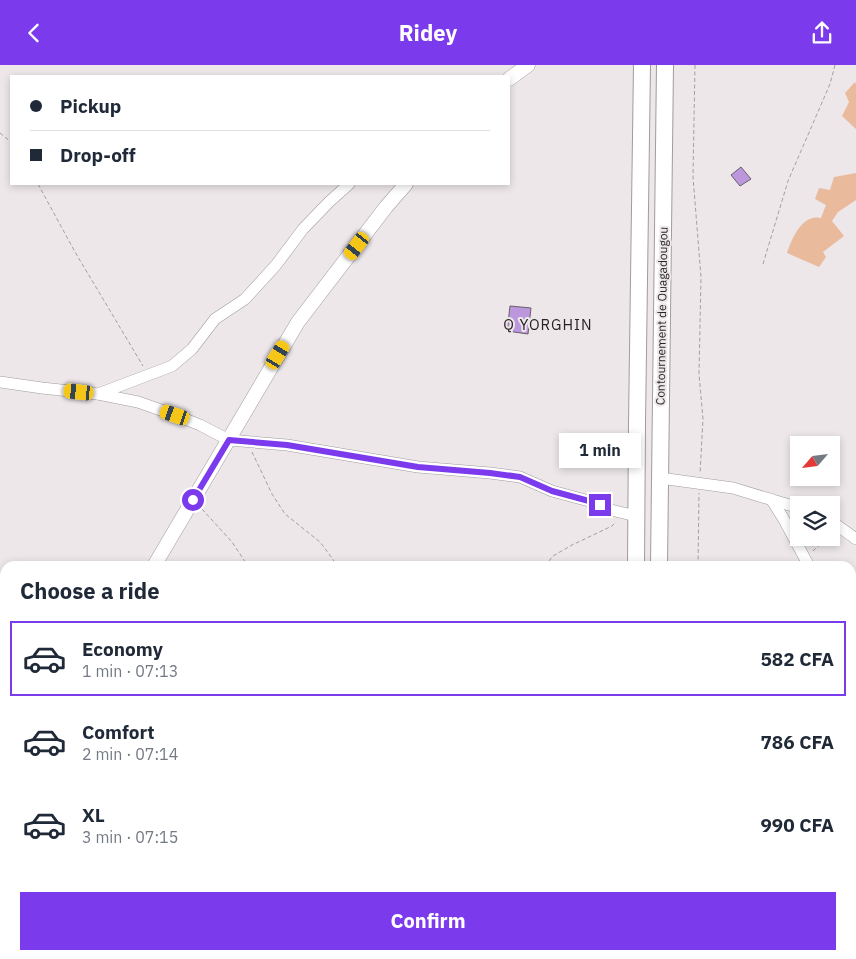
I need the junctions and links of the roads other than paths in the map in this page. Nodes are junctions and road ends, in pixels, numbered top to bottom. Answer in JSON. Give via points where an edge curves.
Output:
{"nodes":[{"id":1,"x":528,"y":65,"type":"edge"},
{"id":2,"x":642,"y":65,"type":"edge"},
{"id":3,"x":665,"y":65,"type":"edge"},
{"id":4,"x":510,"y":78,"type":"edge"},
{"id":5,"x":348,"y":185,"type":"edge"},
{"id":6,"x":405,"y":185,"type":"edge"},
{"id":7,"x":0,"y":382,"type":"edge"},
{"id":8,"x":98,"y":394,"type":"junction"},
{"id":9,"x":229,"y":440,"type":"junction"},
{"id":10,"x":660,"y":478,"type":"junction"},
{"id":11,"x":771,"y":499,"type":"junction"},
{"id":12,"x":790,"y":505,"type":"edge"},
{"id":13,"x":631,"y":515,"type":"junction"},
{"id":14,"x":840,"y":528,"type":"edge"},
{"id":15,"x":855,"y":539,"type":"edge"},
{"id":16,"x":157,"y":561,"type":"edge"},
{"id":17,"x":636,"y":561,"type":"edge"},
{"id":18,"x":659,"y":561,"type":"edge"},
{"id":19,"x":805,"y":561,"type":"edge"}],
"edges":[{"from":1,"to":4,"type":"main road"},
{"from":2,"to":13,"type":"highway","name":"Contournement de Ouagadougou"},
{"from":3,"to":10,"type":"highway","name":"Contournement de Ouagadougou"},
{"from":5,"to":8,"type":"street","via":[[303,229],[245,299],[216,319],[192,349],[172,366]]},
{"from":6,"to":9,"type":"main road","via":[[298,322]]},
{"from":7,"to":8,"type":"street"},
{"from":8,"to":9,"type":"street","via":[[138,402],[200,425]]},
{"from":9,"to":13,"type":"street","via":[[287,445],[418,467],[520,477],[552,491]]},
{"from":9,"to":16,"type":"main road"},
{"from":10,"to":11,"type":"street","via":[[733,488]]},
{"from":10,"to":18,"type":"highway","name":"Contournement de Ouagadougou"},
{"from":11,"to":12,"type":"street"},
{"from":11,"to":19,"type":"street"},
{"from":13,"to":17,"type":"highway","name":"Contournement de Ouagadougou"},
{"from":14,"to":15,"type":"street"}]}
